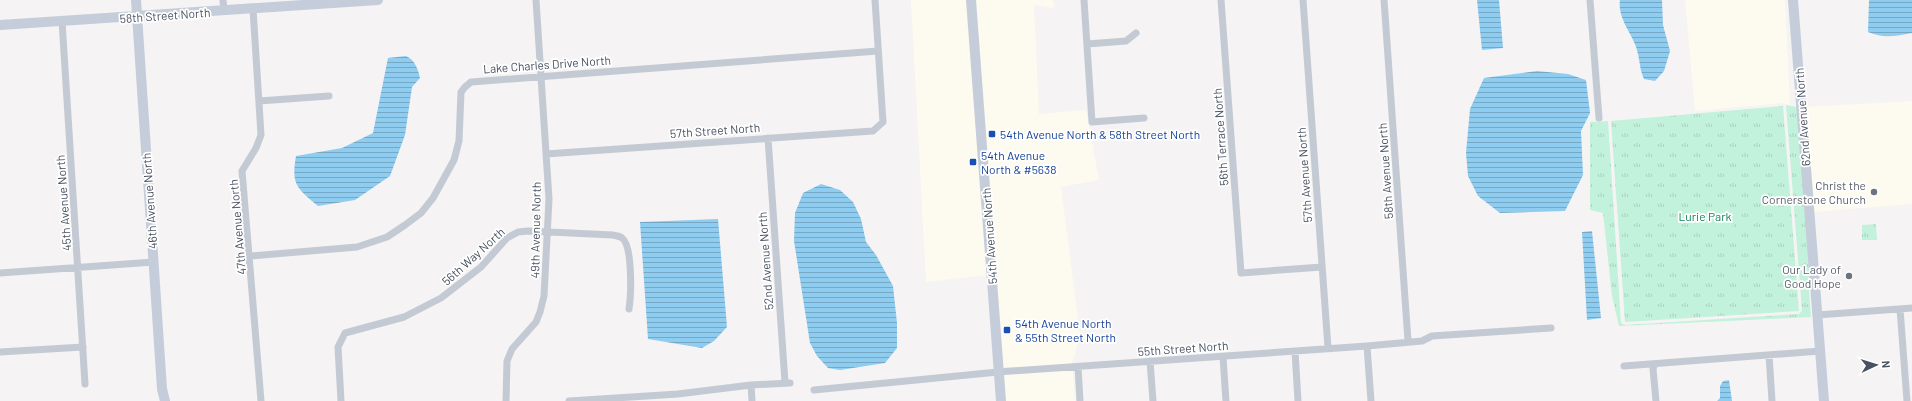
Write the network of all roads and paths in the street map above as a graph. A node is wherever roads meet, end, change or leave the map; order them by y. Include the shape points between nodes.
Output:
1 (136, 0) edge
2 (223, 0) edge
3 (378, 0) edge
4 (536, 0) edge
5 (874, 0) edge
6 (971, 0) edge
7 (1084, 0) edge
8 (1221, 0) edge
9 (1303, 0) edge
10 (1384, 0) edge
11 (1590, 0) edge
12 (1793, 0) edge
13 (253, 9) junction
14 (224, 10) junction
15 (137, 17) junction
16 (62, 21) junction
17 (0, 25) edge
18 (1136, 33) dead end
19 (1087, 44) junction
20 (878, 51) junction
21 (540, 76) junction
22 (329, 96) dead end
23 (259, 102) junction
24 (1144, 118) dead end
25 (1599, 118) dead end
26 (768, 138) junction
27 (546, 154) junction
28 (548, 231) junction
29 (250, 256) junction
30 (154, 262) junction
31 (1322, 267) junction
32 (79, 268) junction
33 (0, 273) edge
34 (1912, 308) edge
35 (628, 309) dead end
36 (1900, 309) junction
37 (1818, 315) junction
38 (1551, 328) dead end
39 (1408, 341) junction
40 (1367, 346) junction
41 (83, 347) junction
42 (1328, 348) junction
43 (1820, 351) junction
44 (0, 352) edge
45 (1295, 352) junction
46 (1769, 355) junction
47 (1223, 357) junction
48 (1150, 361) junction
49 (1655, 364) junction
50 (1624, 366) dead end
51 (1078, 367) junction
52 (998, 372) junction
53 (85, 384) dead end
54 (751, 385) junction
55 (814, 390) dead end
56 (165, 401) edge
57 (261, 401) edge
58 (341, 401) edge
59 (506, 401) edge
60 (569, 401) edge
61 (586, 401) edge
62 (752, 401) edge
63 (1001, 401) edge
64 (1080, 401) edge
65 (1153, 401) edge
66 (1226, 401) edge
67 (1298, 401) edge
68 (1371, 401) edge
69 (1656, 401) edge
70 (1772, 401) edge
71 (1824, 401) edge
72 (1907, 401) edge

1 - 15 street, 46th Avenue North
2 - 14 street
3 - 13 street, 58th Street North
4 - 21 street, 49th Avenue North
5 - 20 street
6 - 52 street, 54th Avenue North
7 - 19 street
8 - 31 street, 56th Terrace North via 1241,273
9 - 31 street, 57th Avenue North
10 - 39 street, 58th Avenue North
11 - 25 street
12 - 37 street, 62nd Avenue North
13 - 14 street, 58th Street North
13 - 23 street, 47th Avenue North
14 - 15 street, 58th Street North
15 - 16 street, 58th Street North
15 - 30 street, 46th Avenue North
16 - 17 street, 58th Street North
16 - 32 street, 45th Avenue North
18 - 19 street via 1126,41
19 - 24 street via 1092,122
20 - 21 street, Lake Charles Drive North
20 - 26 street, 57th Street North via 883,122 874,131
21 - 27 street, 49th Avenue North
21 - 29 street, Lake Charles Drive North via 478,80 465,86 461,92 459,141 445,179 421,212 387,237 357,248
22 - 23 street
23 - 29 street, 47th Avenue North via 261,135 242,171
26 - 27 street, 57th Street North
26 - 54 street, 52nd Avenue North via 787,383
27 - 28 street, 49th Avenue North
28 - 35 street, 56th Way North via 613,235 622,238 628,252
28 - 58 street, 56th Way North via 518,232 507,238 481,267 441,298 404,316 345,333 338,347
28 - 59 street, 49th Avenue North via 542,307 536,322 512,349 507,361
29 - 57 street, 47th Avenue North
30 - 32 street
30 - 56 street, 46th Avenue North via 162,389
31 - 42 street, 57th Avenue North
32 - 33 street
32 - 41 street, 45th Avenue North
34 - 36 street
36 - 37 street
36 - 72 street
37 - 43 street, 62nd Avenue North
38 - 39 street, 55th Street North via 1432,336
39 - 40 street, 55th Street North
40 - 42 street, 55th Street North
40 - 68 street
41 - 44 street
41 - 53 street, 45th Avenue North
42 - 45 street, 55th Street North
43 - 46 street
43 - 71 street, 62nd Avenue North
45 - 47 street, 55th Street North
45 - 67 street
46 - 49 street
46 - 70 street
47 - 48 street, 55th Street North
47 - 66 street
48 - 51 street, 55th Street North
48 - 65 street
49 - 50 street
49 - 69 street via 1653,369
51 - 52 street, 55th Street North
51 - 64 street
52 - 55 street, 55th Street North
52 - 63 street, 54th Avenue North
54 - 61 street
54 - 62 street
60 - 61 street

